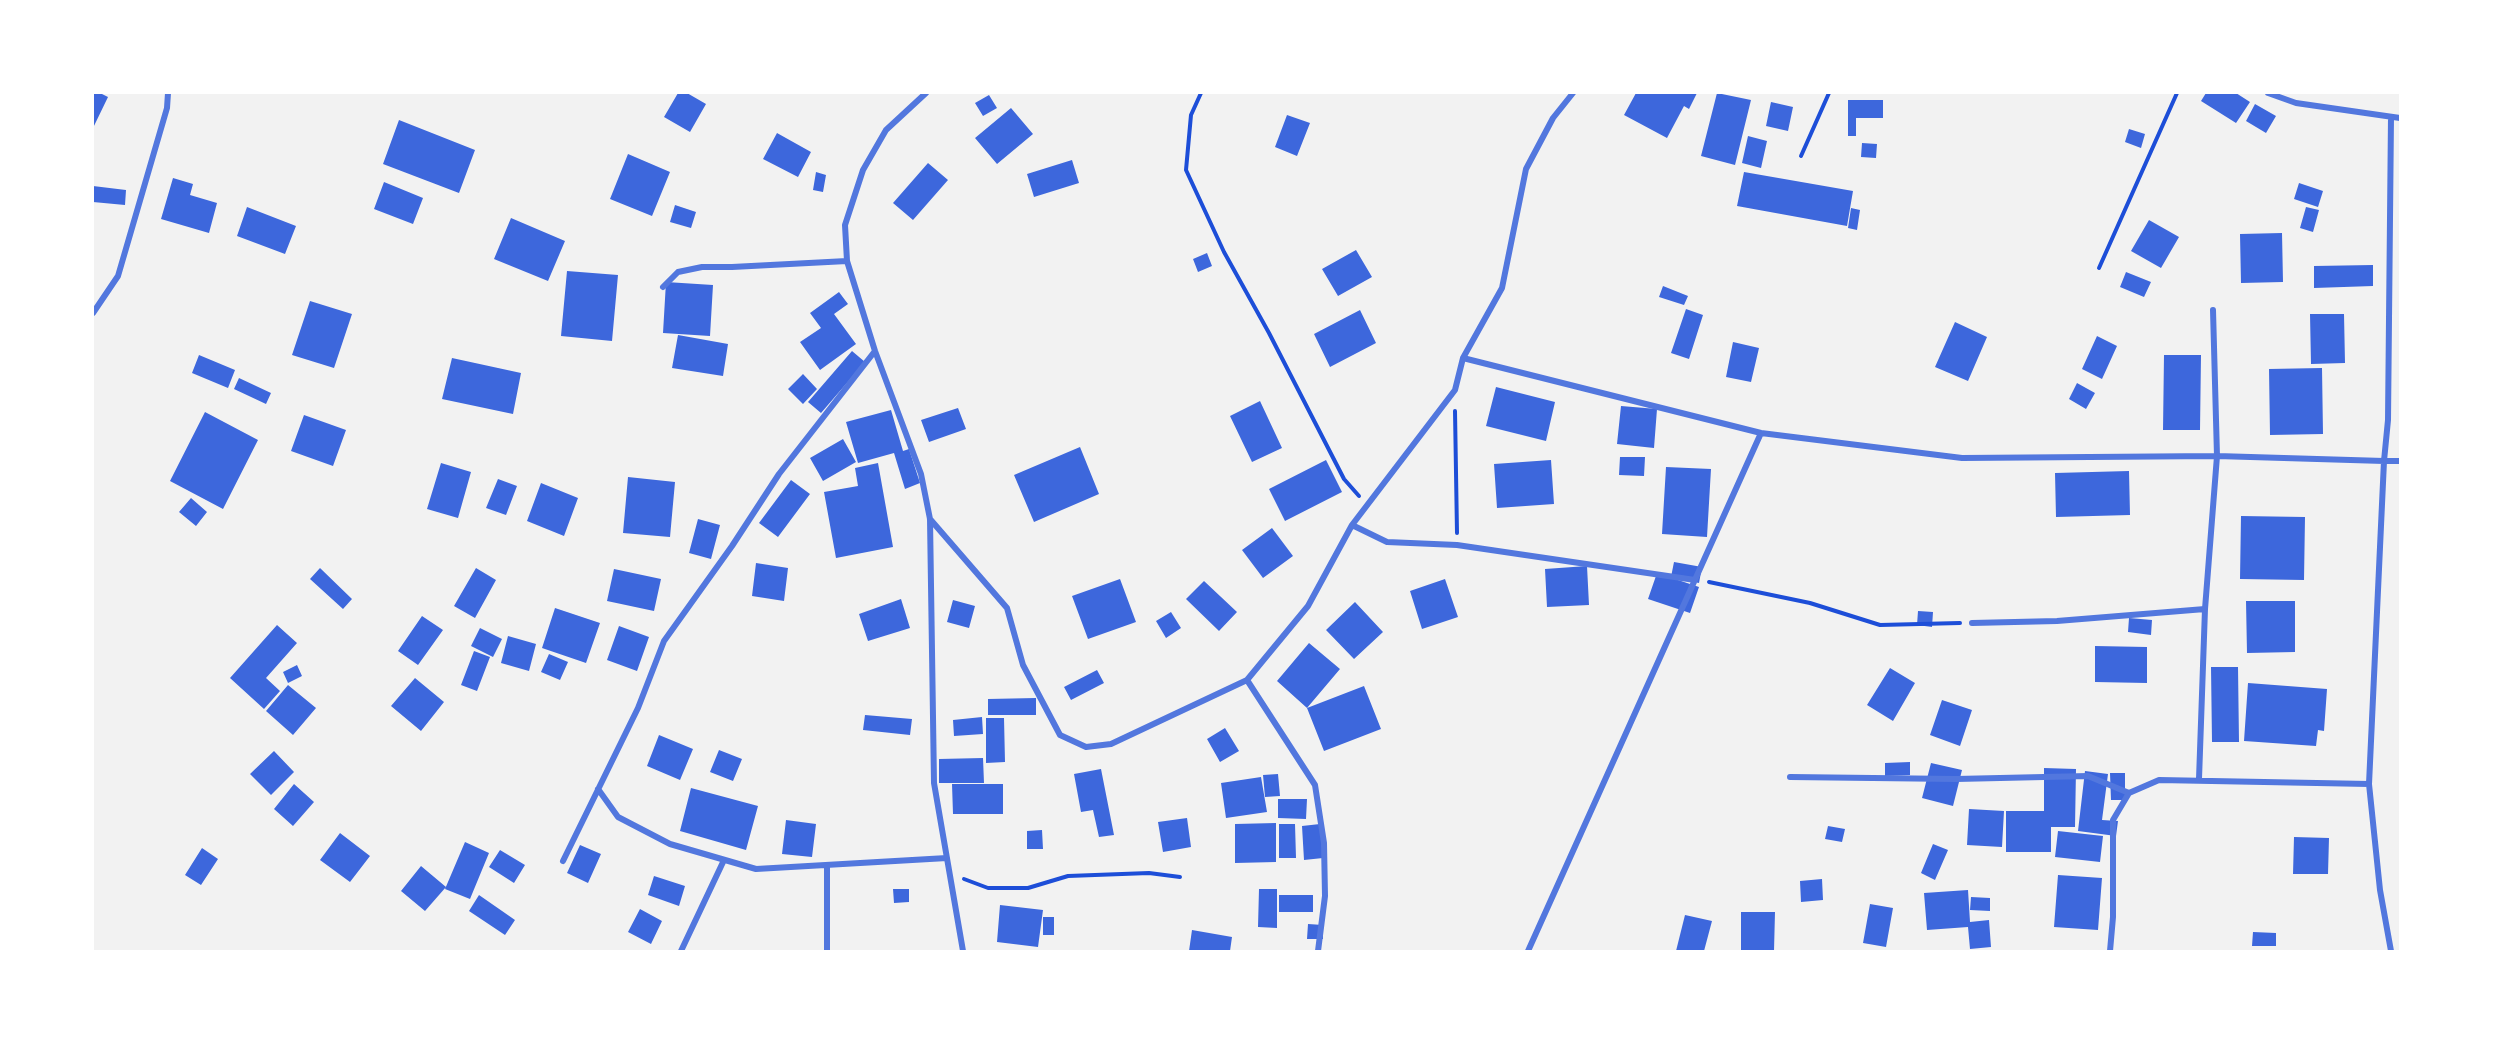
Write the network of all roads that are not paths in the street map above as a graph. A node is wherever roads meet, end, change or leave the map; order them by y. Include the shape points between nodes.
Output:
1 (168, 93) edge
2 (926, 93) edge
3 (1573, 93) edge
4 (2268, 93) edge
5 (2391, 117) junction
6 (2400, 118) edge
7 (846, 261) junction
8 (663, 286) dead end
9 (2213, 310) dead end
10 (93, 314) edge
11 (875, 351) junction
12 (1463, 358) junction
13 (1761, 433) junction
14 (2217, 456) junction
15 (2384, 461) junction
16 (2400, 461) edge
17 (930, 519) junction
18 (1352, 525) junction
19 (1695, 580) junction
20 (2205, 609) junction
21 (1972, 623) road end
22 (1247, 680) junction
23 (1790, 777) dead end
24 (2199, 779) junction
25 (2369, 784) junction
26 (598, 789) junction
27 (2129, 793) junction
28 (947, 858) junction
29 (724, 860) junction
30 (563, 861) dead end
31 (827, 866) junction
32 (681, 951) edge
33 (827, 951) edge
34 (963, 951) edge
35 (1318, 951) edge
36 (1528, 951) edge
37 (2110, 951) edge
38 (2391, 951) edge

1 - 10 street via 118,276
2 - 7 street via 886,130 863,170 845,225
3 - 12 street via 1553,118 1526,169 1502,288
4 - 5 street via 2296,103
5 - 6 street
5 - 15 street via 2388,420
7 - 8 street via 702,267 678,272
7 - 11 street
9 - 14 street
11 - 17 street via 921,474
11 - 26 street via 779,474 664,641 638,708
12 - 13 street
12 - 18 street via 1455,390
13 - 14 street via 1962,458
13 - 19 street
14 - 15 street
14 - 20 street
15 - 16 street
15 - 25 street
17 - 22 street via 1008,608 1023,665 1060,735 1086,747 1111,744
17 - 28 street via 934,783
18 - 19 street via 1387,542 1457,546
18 - 22 street via 1308,606
19 - 36 street
20 - 21 street via 2057,621
20 - 24 street
22 - 35 street via 1315,785 1324,843 1325,896
23 - 27 street via 2088,776
24 - 25 street
24 - 27 street via 2159,780
25 - 38 street
26 - 29 street via 618,817 670,844
26 - 30 street
27 - 37 street via 2113,820
28 - 31 street
28 - 34 street
29 - 31 street via 756,869
29 - 32 street
31 - 33 street

